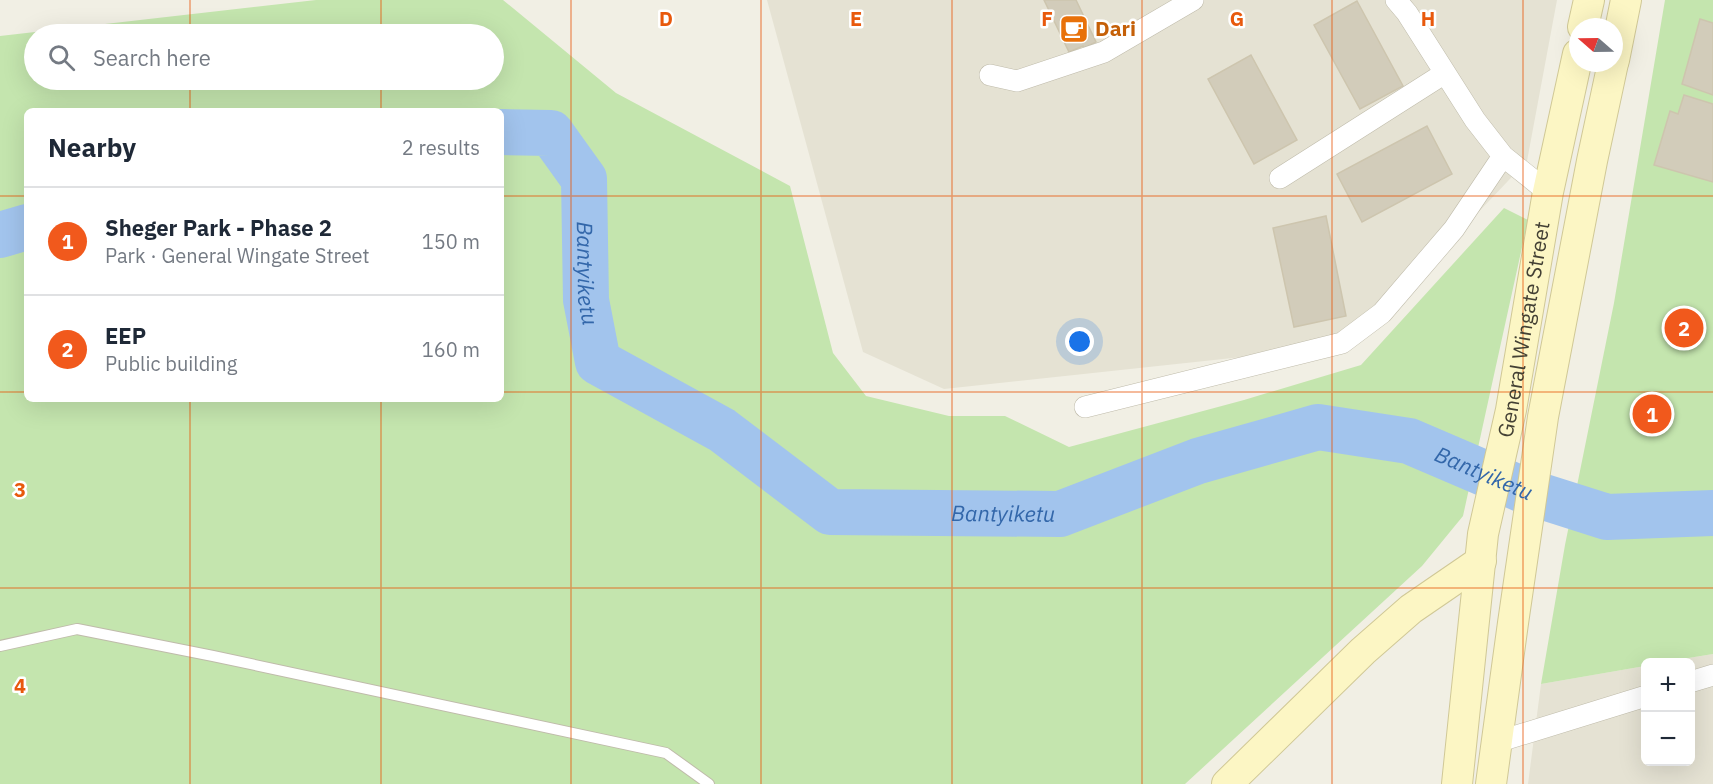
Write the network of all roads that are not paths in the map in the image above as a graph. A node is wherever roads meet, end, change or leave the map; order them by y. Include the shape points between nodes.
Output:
1 (1192, 0) edge
2 (1396, 0) edge
3 (1589, 0) edge
4 (1626, 0) edge
5 (1585, 18) edge
6 (1623, 18) edge
7 (1574, 72) edge
8 (1612, 72) edge
9 (1445, 73) junction
10 (990, 75) dead end
11 (1503, 156) junction
12 (1280, 178) dead end
13 (1548, 192) junction
14 (1085, 407) dead end
15 (1482, 548) junction
16 (0, 646) edge
17 (1713, 675) edge
18 (1695, 680) edge
19 (1641, 698) edge
20 (1497, 742) junction
21 (709, 784) edge
22 (1227, 784) edge
23 (1457, 784) edge
24 (1491, 784) edge

1 - 10 street via 1104,52 1017,81
2 - 9 street
3 - 5 main road
4 - 6 main road, General Wingate Street
7 - 13 main road, General Wingate Street
8 - 20 main road, General Wingate Street via 1543,417
9 - 11 street
9 - 12 street
11 - 13 street
11 - 14 street via 1454,229 1382,313 1342,344
13 - 15 main road, General Wingate Street via 1511,410
15 - 22 main road via 1363,651
15 - 23 main road, General Wingate Street
16 - 21 lane via 77,629 88,631 666,753
17 - 18 street
19 - 20 street
20 - 24 main road, General Wingate Street

